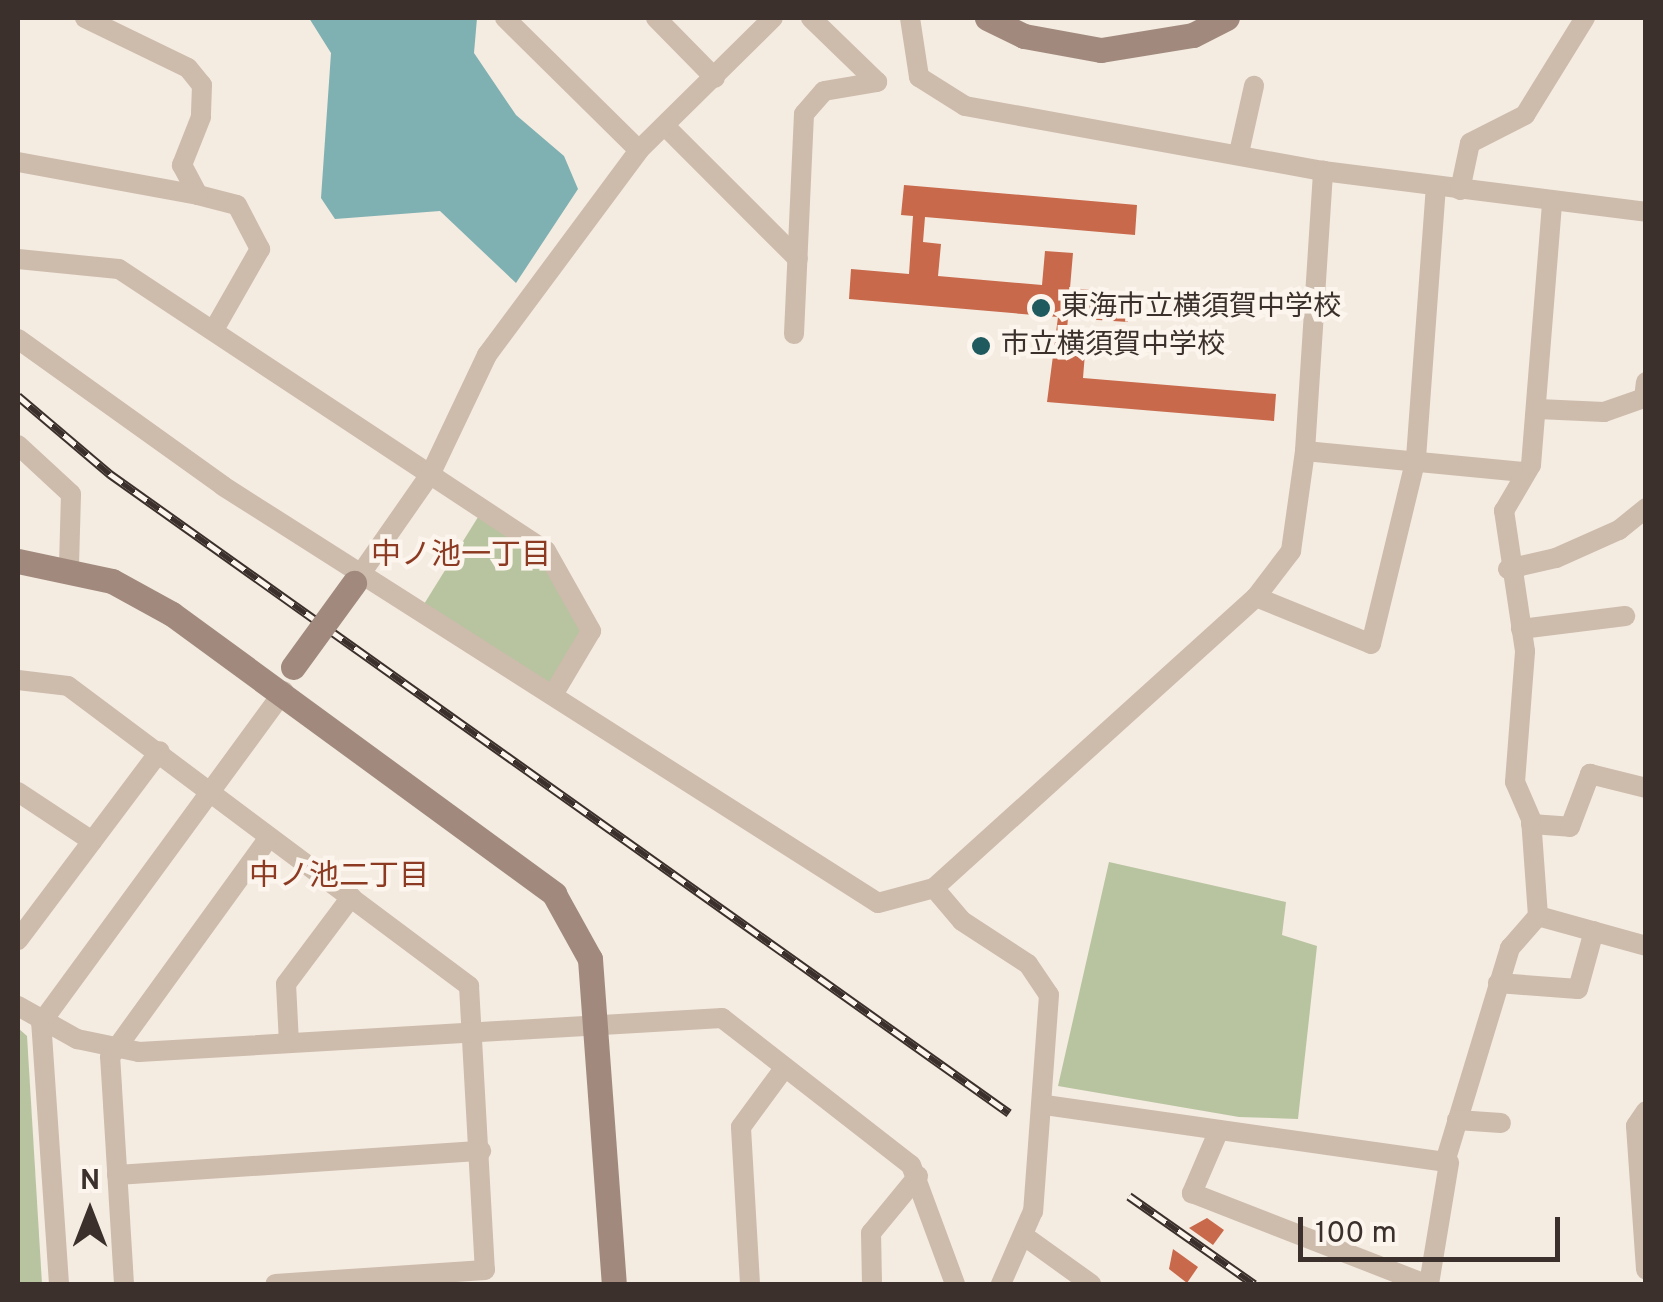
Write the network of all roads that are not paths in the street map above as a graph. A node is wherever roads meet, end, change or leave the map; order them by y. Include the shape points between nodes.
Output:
1 (86, 18) edge
2 (505, 18) edge
3 (656, 18) edge
4 (773, 18) edge
5 (811, 18) edge
6 (910, 18) edge
7 (987, 18) edge
8 (1227, 18) edge
9 (1585, 18) edge
10 (716, 78) junction
11 (1254, 86) dead end
12 (667, 128) junction
13 (639, 150) junction
14 (1239, 154) junction
15 (18, 162) edge
16 (1322, 171) junction
17 (1436, 187) junction
18 (1460, 190) junction
19 (198, 195) junction
20 (1552, 202) junction
21 (1646, 212) edge
22 (18, 259) edge
23 (798, 259) junction
24 (215, 328) junction
25 (794, 334) dead end
26 (18, 339) edge
27 (1646, 382) edge
28 (1538, 409) junction
29 (18, 444) edge
30 (1306, 451) junction
31 (1416, 458) junction
32 (1523, 472) junction
33 (430, 474) junction
34 (1646, 508) edge
35 (18, 561) edge
36 (69, 567) junction
37 (1508, 570) junction
38 (358, 577) junction
39 (1256, 596) junction
40 (1625, 616) dead end
41 (1520, 628) junction
42 (18, 680) edge
43 (285, 682) junction
44 (554, 692) junction
45 (160, 751) junction
46 (1646, 788) edge
47 (214, 791) junction
48 (18, 792) edge
49 (1531, 824) junction
50 (268, 838) junction
51 (92, 841) junction
52 (934, 888) junction
53 (351, 897) junction
54 (1538, 916) junction
55 (1594, 931) junction
56 (18, 940) edge
57 (1646, 946) edge
58 (1498, 983) junction
59 (18, 1006) edge
60 (596, 1022) junction
61 (41, 1023) junction
62 (472, 1031) junction
63 (289, 1044) junction
64 (114, 1047) junction
65 (786, 1067) junction
66 (1045, 1105) junction
67 (1646, 1112) edge
68 (1457, 1120) junction
69 (1501, 1123) dead end
70 (1219, 1130) junction
71 (481, 1152) junction
72 (1448, 1163) dead end
73 (117, 1175) junction
74 (918, 1176) junction
75 (1027, 1238) junction
76 (1646, 1270) edge
77 (59, 1284) edge
78 (124, 1284) edge
79 (280, 1284) edge
80 (614, 1284) edge
81 (750, 1284) edge
82 (872, 1284) edge
83 (955, 1284) edge
84 (1001, 1284) edge
85 (1091, 1284) edge
86 (1427, 1284) edge

1 - 19 street via 188,68 202,85 200,117 182,165
2 - 13 street
3 - 10 street
4 - 10 street
5 - 23 street via 877,82 824,90 807,105
6 - 14 street via 919,78 949,101
7 - 8 street via 1024,36 1102,50 1193,35
9 - 18 street via 1525,115 1470,143
10 - 12 street
11 - 14 street
12 - 13 street
12 - 23 street
13 - 33 street via 487,355
14 - 16 street
15 - 19 street
16 - 17 street
16 - 30 street
17 - 18 street
17 - 31 street
18 - 20 street
19 - 24 street via 238,206 260,250
20 - 21 street
20 - 28 street
22 - 24 street via 119,270
23 - 25 street
24 - 33 street
26 - 38 street
27 - 28 street via 1644,398 1604,412
28 - 32 street via 1531,465
29 - 36 street via 72,494
30 - 31 street
30 - 39 street via 1291,551
31 - 32 street
31 - 39 street via 1371,644
32 - 37 street via 1504,511
33 - 38 street
33 - 44 street via 546,551 591,630
34 - 37 street via 1620,530
35 - 36 street
36 - 43 street via 172,614
37 - 41 street
38 - 43 street, bridge
38 - 44 street
39 - 52 street
40 - 41 street
41 - 49 street via 1527,688 1515,782
42 - 45 street via 68,686
43 - 47 street
43 - 60 street via 554,894 584,937
44 - 52 street via 878,902
45 - 47 street
45 - 51 street
46 - 49 street via 1590,774 1570,827
47 - 50 street
47 - 61 street
48 - 51 street
49 - 54 street
50 - 53 street
50 - 64 street
51 - 56 street
52 - 66 street via 962,921 1028,964 1050,995
53 - 62 street via 470,986
53 - 63 street via 286,984
54 - 55 street
54 - 58 street via 1510,948
55 - 57 street
55 - 58 street via 1578,989
58 - 68 street
59 - 61 street
60 - 62 street
60 - 65 street via 722,1018
60 - 80 street
61 - 64 street
61 - 77 street
62 - 63 street
62 - 71 street
63 - 64 street
64 - 73 street
65 - 74 street
65 - 81 street via 741,1127
66 - 70 street
66 - 75 street
67 - 76 street via 1636,1126
68 - 69 street
68 - 70 street via 1446,1162
70 - 86 street via 1192,1193
71 - 73 street
71 - 79 street via 485,1270
72 - 86 street
73 - 78 street
74 - 82 street via 871,1234
74 - 83 street
75 - 84 street
75 - 85 street

